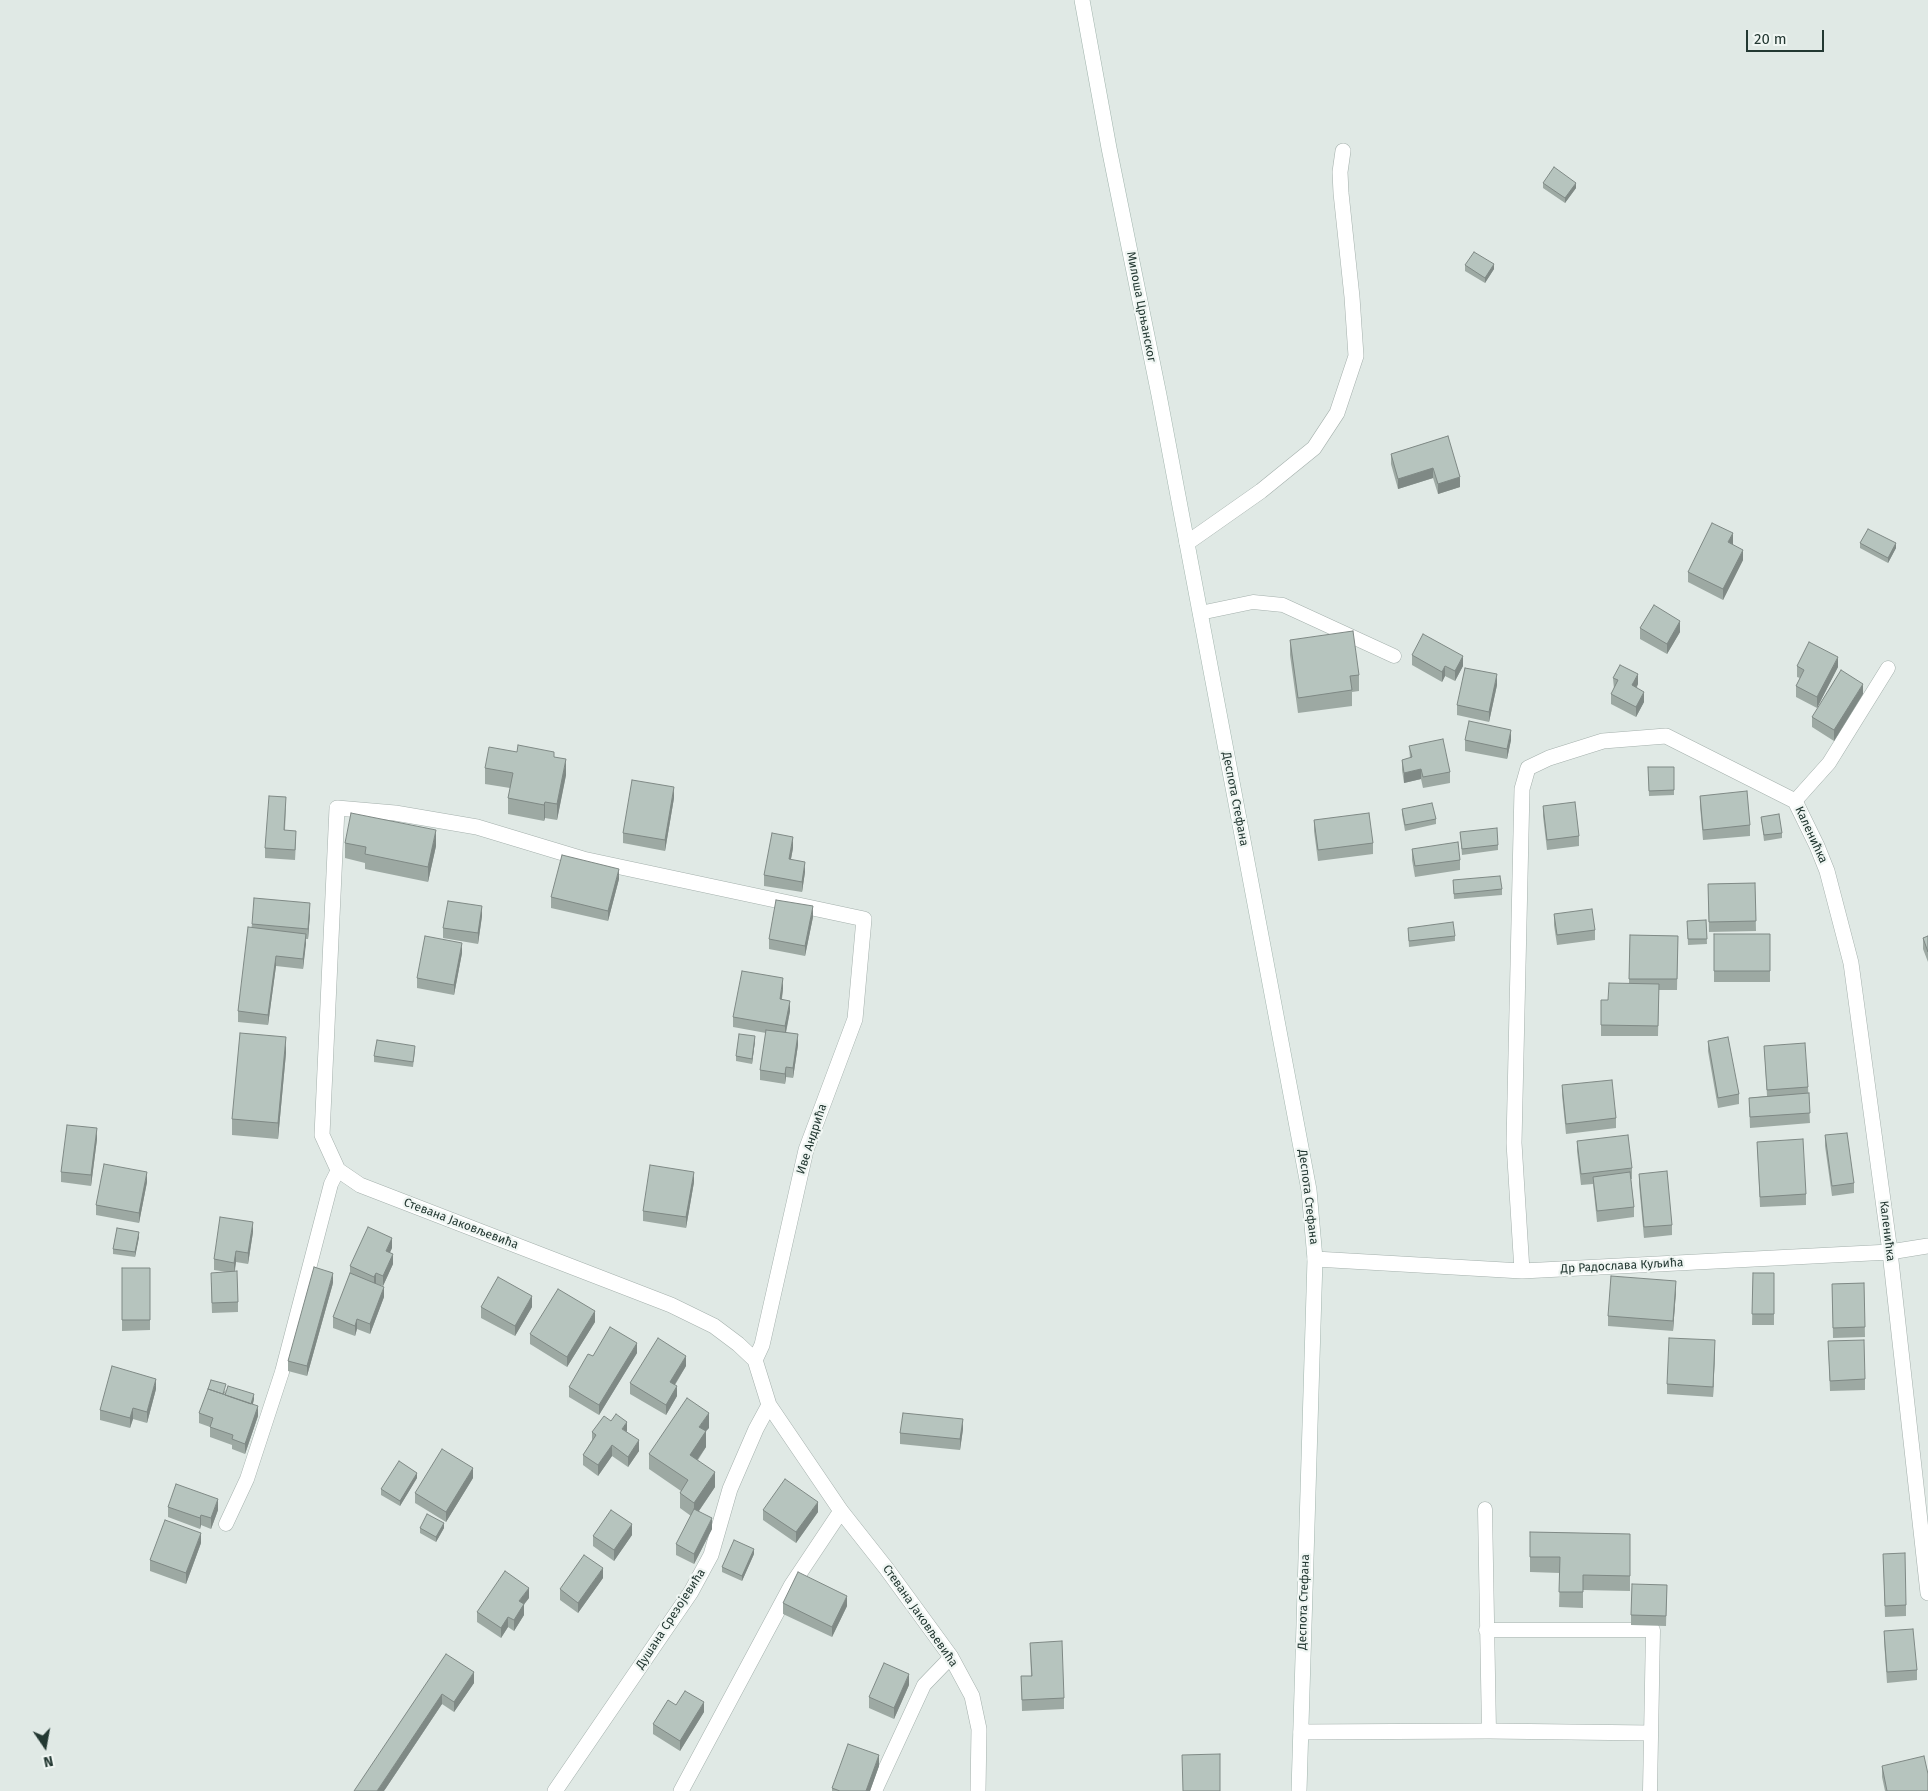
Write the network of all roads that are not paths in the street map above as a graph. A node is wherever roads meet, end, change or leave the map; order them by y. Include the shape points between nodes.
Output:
1 (1082, 0) edge
2 (1343, 151) dead end
3 (1187, 543) junction
4 (1200, 613) junction
5 (1394, 656) dead end
6 (1888, 668) dead end
7 (1795, 802) junction
8 (338, 1170) junction
9 (1928, 1246) edge
10 (1890, 1252) junction
11 (1315, 1259) junction
12 (1522, 1271) junction
13 (755, 1360) junction
14 (769, 1405) junction
15 (1485, 1509) dead end
16 (841, 1511) junction
17 (226, 1524) dead end
18 (1928, 1593) edge
19 (1486, 1630) junction
20 (951, 1656) junction
21 (1488, 1731) junction
22 (1301, 1732) junction
23 (1650, 1733) junction
24 (555, 1791) edge
25 (681, 1791) edge
26 (875, 1791) edge
27 (978, 1791) edge
28 (1299, 1791) edge
29 (1650, 1791) edge

1 - 3 street, Милоша Црњанског
2 - 3 street via 1341,193 1356,356 1337,413 1314,448
3 - 4 street, Милоша Црњанског
4 - 5 lane via 1253,602 1283,605
4 - 11 street, Деспота Стефана via 1310,1190
6 - 7 lane via 1828,763
7 - 10 street, Каленићка via 1827,871 1851,964
7 - 12 street, Каленићка via 1666,736 1603,741 1528,768 1522,789 1514,1143
8 - 13 street, Стевана Јаковљевића via 360,1185 671,1305 714,1326
8 - 13 street, Иве Андрића via 322,1135 337,808 396,813 477,828 583,859 864,919 855,1019 806,1150 762,1345
8 - 17 lane via 331,1184 282,1372 247,1479
9 - 10 street, Др Радослава Куљића
10 - 12 street, Др Радослава Куљића
10 - 18 street, Каленићка
11 - 12 street, Др Радослава Куљића
11 - 22 street, Деспота Стефана
13 - 14 street, Стевана Јаковљевића
14 - 16 street, Стевана Јаковљевића
14 - 24 street, Душана Срезојевића via 730,1489 711,1555 692,1592
15 - 19 lane
16 - 20 street, Стевана Јаковљевића
16 - 25 street via 791,1586
19 - 21 lane
19 - 23 lane via 1653,1630
20 - 26 lane via 924,1685
20 - 27 street, Стевана Јаковљевића via 972,1696 979,1729
21 - 22 street
21 - 23 street
22 - 28 street, Деспота Стефана
23 - 29 lane

